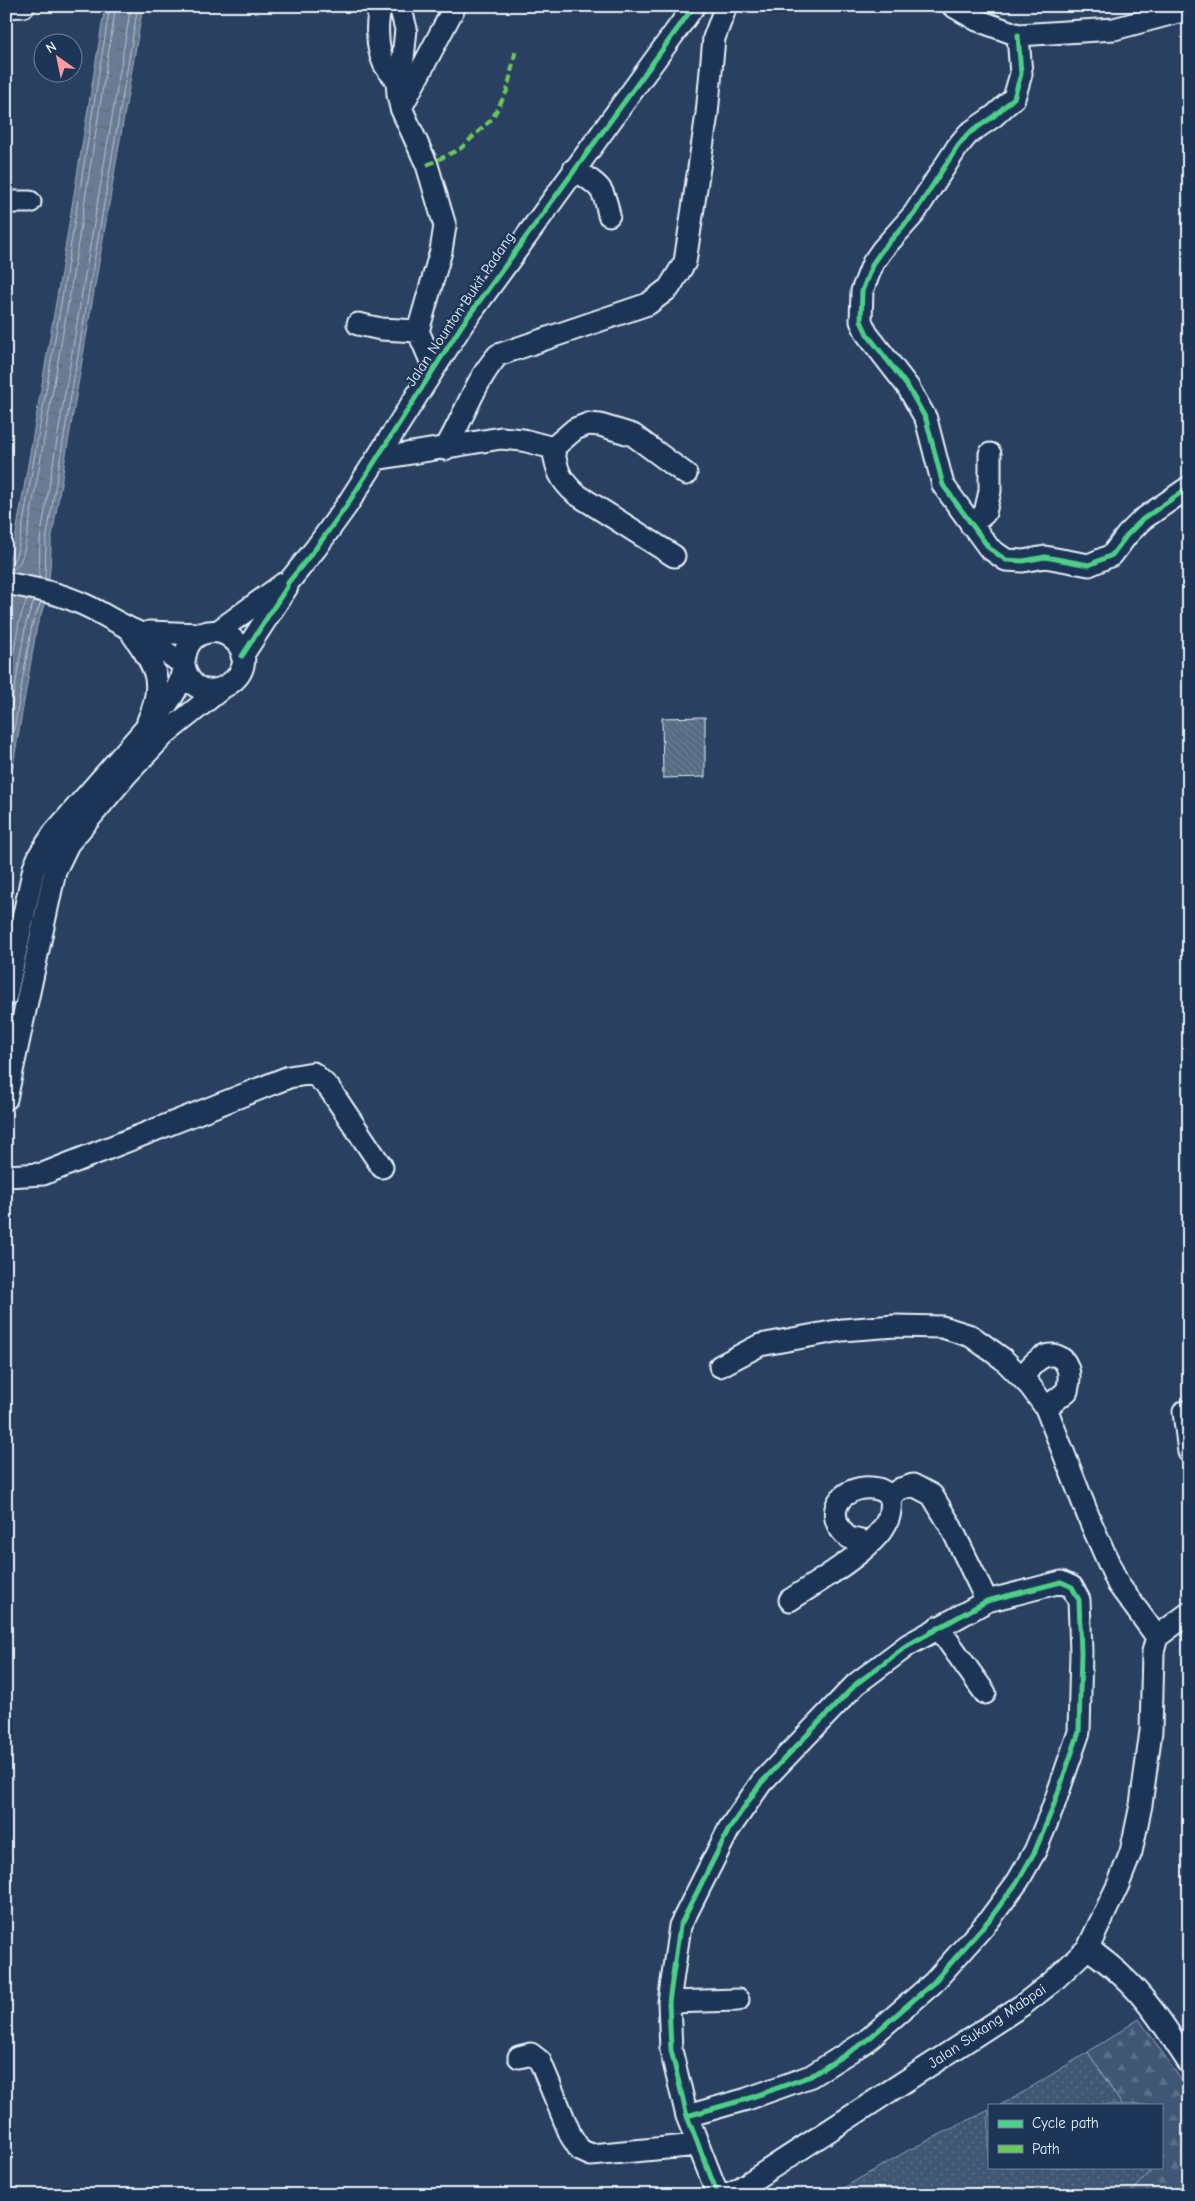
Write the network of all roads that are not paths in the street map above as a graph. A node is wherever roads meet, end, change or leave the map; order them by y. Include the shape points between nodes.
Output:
1 (24, 6) edge
2 (382, 6) edge
3 (400, 6) edge
4 (455, 6) edge
5 (694, 6) edge
6 (726, 6) edge
7 (952, 6) edge
8 (6, 7) edge
9 (1189, 9) edge
10 (1018, 34) junction
11 (397, 80) junction
12 (401, 108) junction
13 (574, 168) junction
14 (6, 202) edge
15 (30, 202) dead end
16 (609, 215) dead end
17 (358, 324) dead end
18 (418, 331) junction
19 (434, 368) junction
20 (552, 448) junction
21 (445, 449) junction
22 (990, 454) dead end
23 (376, 459) junction
24 (686, 474) dead end
25 (1189, 487) edge
26 (971, 525) junction
27 (674, 556) dead end
28 (6, 583) edge
29 (287, 584) junction
30 (136, 632) junction
31 (209, 633) junction
32 (242, 656) junction
33 (184, 665) junction
34 (221, 689) junction
35 (141, 734) junction
36 (6, 996) edge
37 (6, 1099) edge
38 (382, 1167) dead end
39 (6, 1176) edge
40 (720, 1366) dead end
41 (1023, 1379) junction
42 (1046, 1408) junction
43 (1184, 1412) dead end
44 (1189, 1452) edge
45 (891, 1496) junction
46 (869, 1542) junction
47 (790, 1600) dead end
48 (987, 1601) junction
49 (1189, 1613) edge
50 (938, 1627) junction
51 (1158, 1637) junction
52 (985, 1693) dead end
53 (1088, 1948) junction
54 (738, 2000) dead end
55 (669, 2002) junction
56 (519, 2057) dead end
57 (1189, 2064) edge
58 (687, 2116) junction
59 (698, 2145) junction
60 (718, 2195) edge
61 (726, 2195) edge

1 - 8 street
2 - 11 street via 379,38 383,62
3 - 11 street via 406,29
4 - 12 street
5 - 13 street, Jalan Nounton Bukit Padang
6 - 21 street via 714,38 707,114 684,262 668,288 648,304 498,354 486,368
7 - 10 street via 977,20
9 - 10 street via 1114,29
10 - 26 street via 1021,74 1014,98 968,134 958,146 914,214 873,263 862,291 861,321 867,334 908,387 926,419 943,485
11 - 12 street
12 - 18 street via 427,165 444,226 441,251
13 - 16 street via 604,194
13 - 19 street, Jalan Nounton Bukit Padang
14 - 15 street
17 - 18 street
18 - 19 street
19 - 23 street, Jalan Nounton Bukit Padang
20 - 21 street via 501,438
20 - 24 street via 575,429 588,424 600,425 633,435
20 - 27 street via 558,473 576,494
21 - 23 street
22 - 26 street via 990,491 985,513
23 - 29 street, Jalan Nounton Bukit Padang via 316,548
25 - 26 street via 1143,519 1112,555 1089,565 1044,557 1006,560 989,548
28 - 30 street via 50,592 85,605
29 - 31 street, Jalan Nounton Bukit Padang
29 - 32 street, Jalan Nounton Bukit Padang
30 - 31 street
30 - 33 street
30 - 35 street via 156,670 158,683 152,711
31 - 32 street via 234,640
31 - 33 street via 192,640 186,649
32 - 34 street via 239,675
33 - 34 street via 196,686 206,690
33 - 35 street via 180,682 167,704
34 - 37 street via 165,734 126,774 63,852 55,871
35 - 36 street via 54,833 40,854 34,868
38 - 39 street via 329,1088 313,1073 289,1077 43,1174
40 - 41 street via 760,1345 842,1330 942,1327 972,1336
41 - 42 street
41 - 42 street via 1040,1357 1051,1354 1067,1366 1070,1375 1067,1392
42 - 51 street via 1118,1584
43 - 44 street
45 - 46 street via 889,1518 882,1531
45 - 46 street via 880,1489 867,1487 840,1497 835,1510 842,1532 849,1538
45 - 48 street via 900,1488 913,1485 932,1495
46 - 47 street via 841,1566
48 - 50 street
48 - 58 street via 1061,1582 1072,1587 1079,1600 1079,1732 1052,1810 1018,1881 989,1920 933,1983 865,2042 811,2076
49 - 51 street
50 - 52 street
50 - 55 street via 856,1684 761,1783 729,1829 680,1926
51 - 53 street, Jalan Sukang Mabpai via 1153,1652 1151,1731 1131,1852
53 - 57 street via 1122,1975 1140,1995
53 - 61 street, Jalan Sukang Mabpai via 1024,2004
54 - 55 street
55 - 58 street via 671,2050
56 - 59 street via 530,2054 540,2061 580,2150 592,2155
58 - 59 street
59 - 60 street

